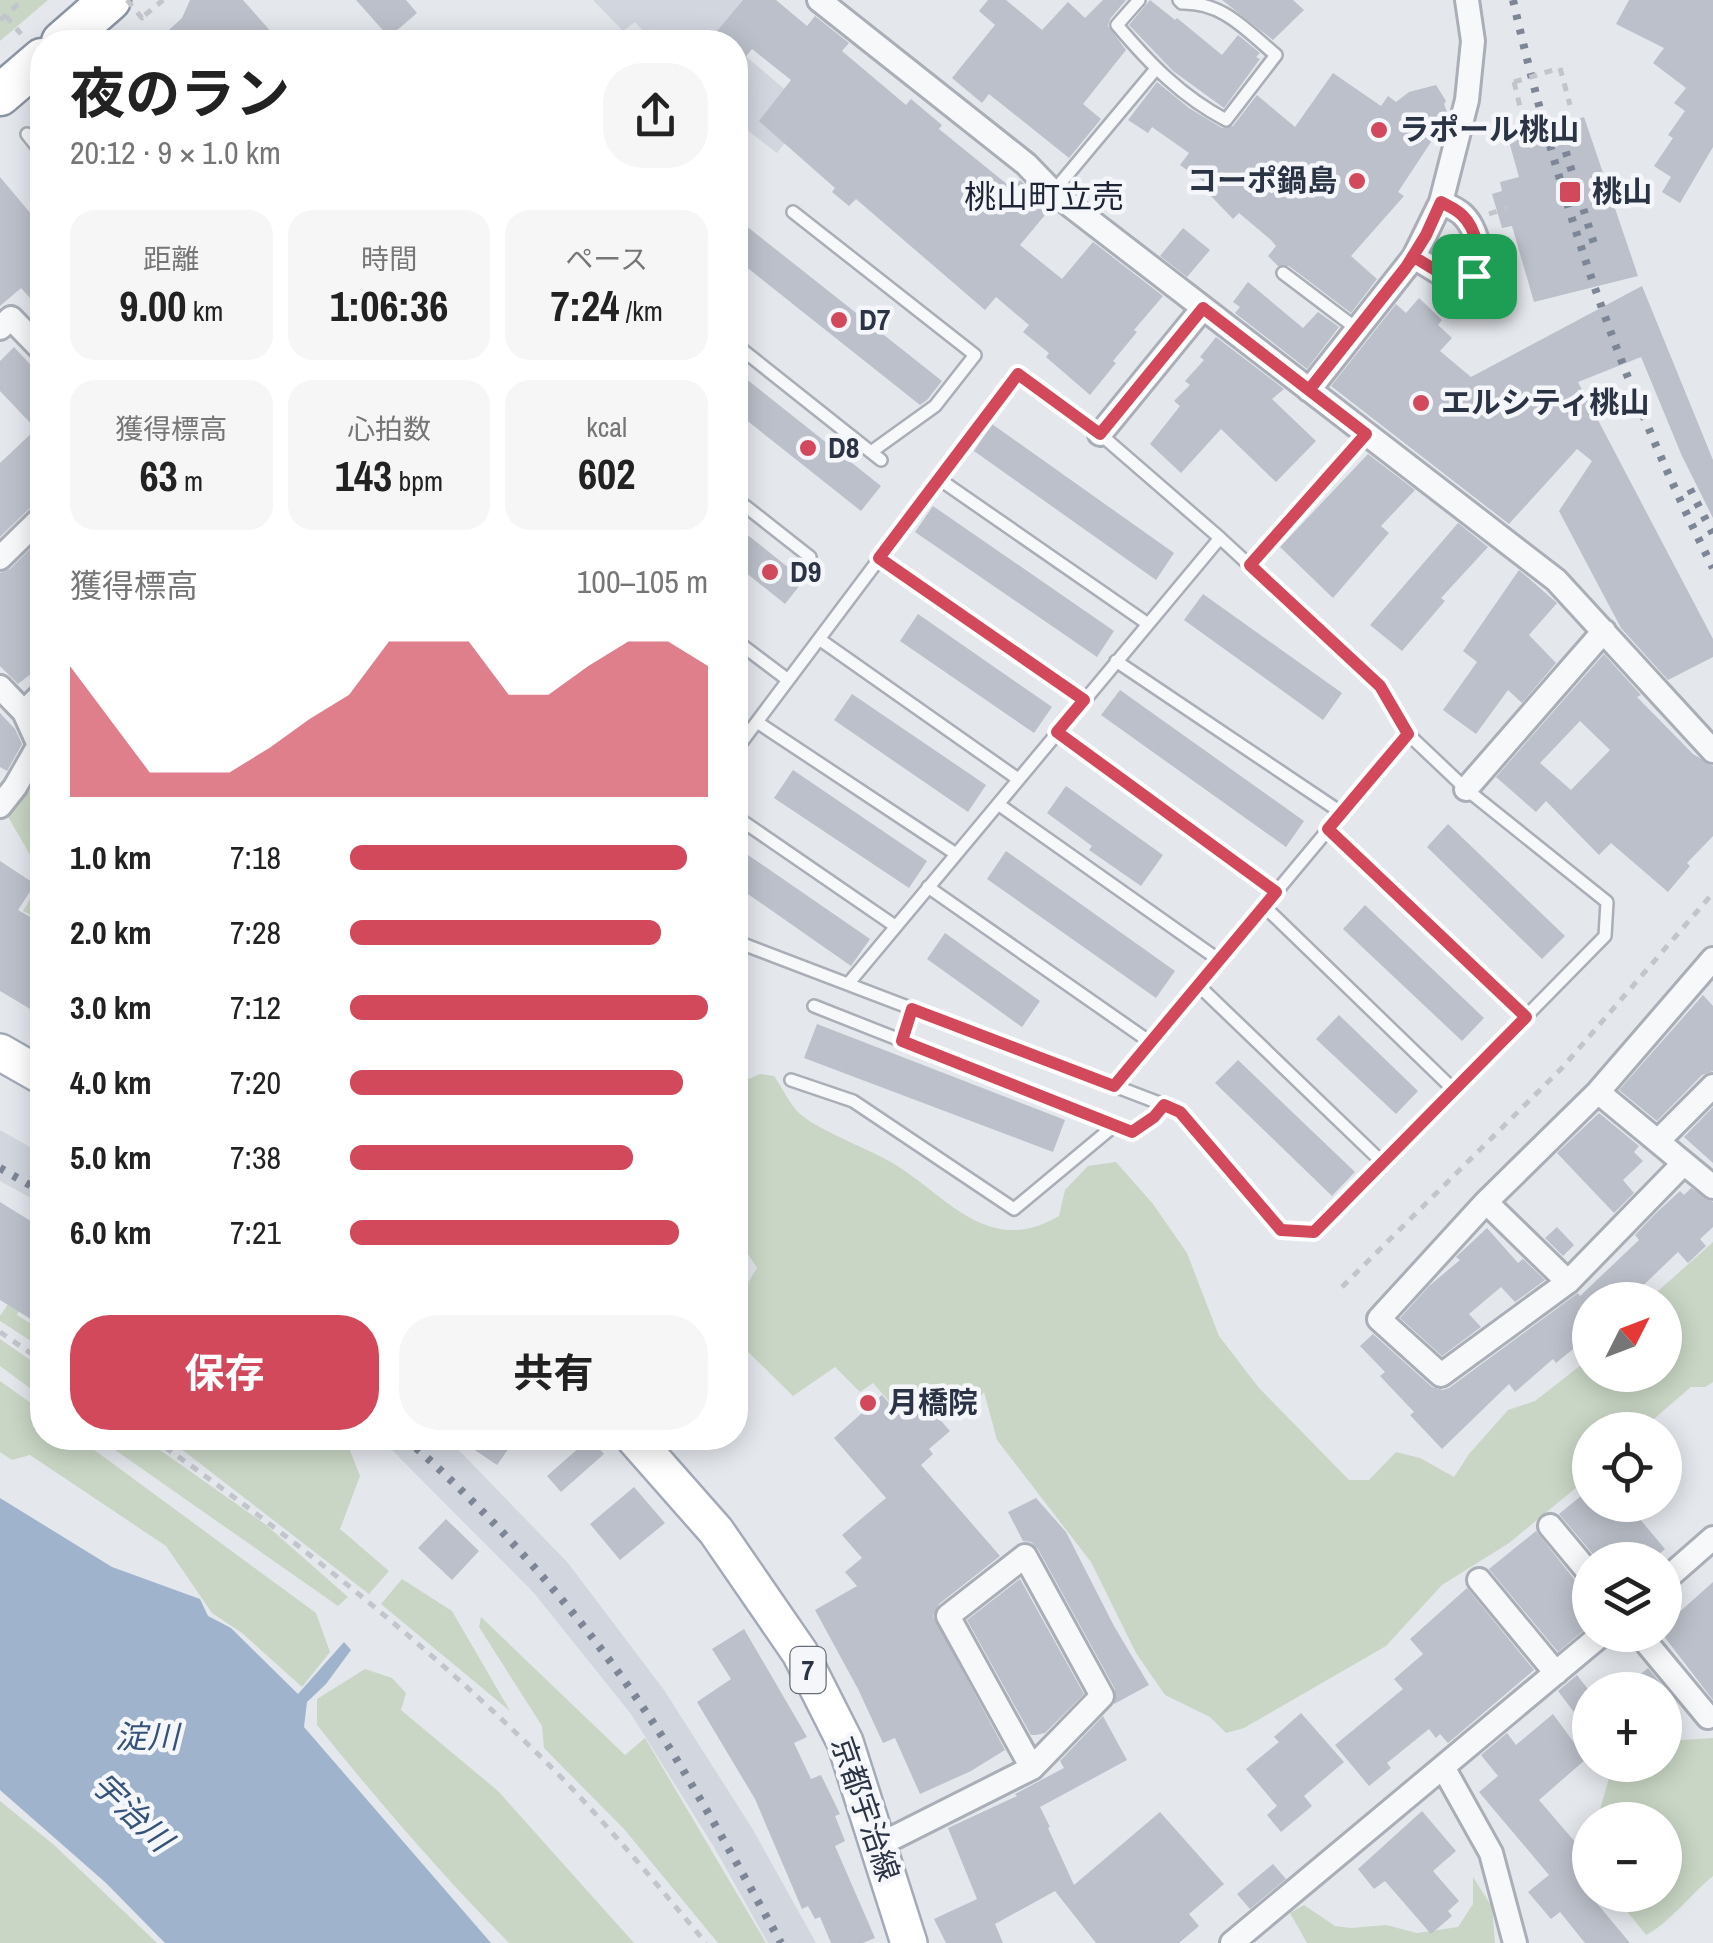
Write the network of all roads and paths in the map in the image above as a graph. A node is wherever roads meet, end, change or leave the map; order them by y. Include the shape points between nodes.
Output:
1 (23, 0) edge
2 (127, 0) edge
3 (151, 0) edge
4 (163, 0) edge
5 (820, 0) edge
6 (1139, 0) edge
7 (1179, 0) edge
8 (1467, 0) edge
9 (3, 18) edge
10 (79, 29) edge
11 (30, 70) edge
12 (1155, 70) junction
13 (0, 95) edge
14 (1570, 105) dead end
15 (1523, 119) dead end
16 (27, 134) dead end
17 (30, 138) edge
18 (1053, 192) junction
19 (1441, 202) junction
20 (1507, 208) dead end
21 (793, 212) dead end
22 (1489, 214) dead end
23 (1414, 257) junction
24 (1283, 273) dead end
25 (1203, 308) junction
26 (0, 328) edge
27 (1357, 329) junction
28 (30, 338) edge
29 (748, 354) edge
30 (1309, 390) junction
31 (1100, 434) junction
32 (1366, 434) junction
33 (939, 479) junction
34 (748, 508) edge
35 (30, 529) edge
36 (1220, 538) junction
37 (810, 557) dead end
38 (0, 558) edge
39 (879, 558) junction
40 (1250, 565) junction
41 (1148, 624) junction
42 (1604, 631) junction
43 (819, 639) junction
44 (748, 650) edge
45 (1116, 662) junction
46 (788, 680) junction
47 (0, 686) edge
48 (1084, 700) junction
49 (30, 706) edge
50 (24, 712) junction
51 (757, 722) junction
52 (30, 724) edge
53 (1057, 732) junction
54 (748, 734) edge
55 (1408, 734) junction
56 (1713, 751) edge
57 (30, 762) edge
58 (1018, 780) junction
59 (1466, 789) junction
60 (998, 804) junction
61 (0, 806) edge
62 (1342, 813) junction
63 (748, 825) edge
64 (1328, 829) junction
65 (956, 854) junction
66 (928, 887) junction
67 (1276, 892) junction
68 (1713, 893) edge
69 (1264, 906) junction
70 (895, 926) junction
71 (748, 946) edge
72 (1713, 959) edge
73 (1219, 960) junction
74 (848, 984) junction
75 (1198, 984) junction
76 (814, 1006) dead end
77 (912, 1009) junction
78 (1526, 1017) junction
79 (902, 1041) junction
80 (1150, 1042) junction
81 (0, 1052) edge
82 (30, 1069) edge
83 (791, 1080) dead end
84 (1114, 1086) junction
85 (1713, 1086) edge
86 (1454, 1090) junction
87 (1598, 1092) junction
88 (1164, 1105) junction
89 (1116, 1125) junction
90 (1658, 1142) junction
91 (1382, 1163) junction
92 (1684, 1163) junction
93 (1713, 1187) edge
94 (1486, 1202) junction
95 (1568, 1282) junction
96 (1342, 1288) dead end
97 (0, 1332) edge
98 (30, 1353) edge
99 (169, 1450) edge
100 (645, 1450) edge
101 (1550, 1526) dead end
102 (1713, 1538) edge
103 (1572, 1552) edge
104 (1682, 1565) edge
105 (1479, 1580) dead end
106 (1581, 1652) edge
107 (1654, 1652) edge
108 (1556, 1673) junction
109 (1708, 1717) dead end
110 (1443, 1767) junction
111 (1032, 1768) junction
112 (879, 1845) junction
113 (706, 1943) edge
114 (909, 1943) edge
115 (1232, 1943) edge
116 (1515, 1943) edge

1 - 9 path
2 - 4 path, bridge via 142,18
3 - 10 path
5 - 18 street
6 - 12 lane via 1117,26
7 - 12 lane via 1205,2 1276,55 1226,120
8 - 19 street via 1473,41 1467,100
9 - 10 path
11 - 13 highway
12 - 18 lane
14 - 15 path, bridge via 1560,68 1514,82
16 - 17 lane
18 - 25 street
19 - 23 street
19 - 23 street via 1472,228 1479,268 1458,284
20 - 22 path
21 - 29 lane via 976,355 935,406 876,456
23 - 27 street
24 - 27 lane
25 - 30 street
25 - 31 street
26 - 28 street via 11,318
27 - 30 street
30 - 32 street
31 - 33 lane via 1018,374
31 - 36 lane
32 - 40 lane
32 - 42 street via 1556,580
33 - 39 lane
33 - 41 lane
34 - 37 lane
35 - 38 street
36 - 40 lane
36 - 41 lane
39 - 43 lane
39 - 48 lane
40 - 55 lane via 1380,686
41 - 45 lane
42 - 56 street
42 - 59 street
43 - 46 lane
43 - 58 lane
44 - 46 lane
45 - 48 lane
45 - 62 lane
46 - 51 lane
47 - 50 street
48 - 53 lane
49 - 50 street
50 - 52 street
51 - 54 lane
51 - 65 lane
53 - 58 lane
53 - 67 lane
55 - 59 lane
55 - 62 lane
57 - 61 street
58 - 60 lane
59 - 78 lane via 1607,902 1605,936
60 - 65 lane
60 - 73 lane
62 - 64 lane
63 - 70 lane
64 - 67 lane
64 - 78 lane
65 - 66 lane
66 - 70 lane
66 - 80 lane
67 - 69 lane
68 - 96 path via 1562,1068
69 - 73 lane
69 - 86 lane
70 - 74 lane
71 - 74 lane
72 - 87 street
73 - 75 lane
74 - 77 lane
75 - 80 lane
75 - 91 lane
76 - 79 lane
77 - 79 lane
77 - 84 lane
78 - 86 lane
79 - 89 lane
80 - 84 lane
81 - 82 main road
83 - 89 lane via 854,1101 1014,1209
84 - 88 lane
85 - 90 street
86 - 91 lane
87 - 90 street
87 - 94 street
88 - 89 lane via 1132,1132
88 - 91 lane via 1180,1112 1281,1230 1314,1232
90 - 92 street
92 - 93 street
92 - 95 street
94 - 95 street
94 - 95 street via 1379,1319 1442,1376
97 - 98 path
99 - 113 path via 271,1522 436,1660 560,1777
100 - 112 main road, 京都宇治線 / 7 via 716,1531 800,1653 845,1742
101 - 103 street
102 - 104 street
105 - 108 street
106 - 108 street
107 - 109 street
108 - 110 street
110 - 115 street
110 - 116 street via 1491,1853
111 - 111 street via 1102,1696 1025,1556 948,1616
111 - 112 street
112 - 114 main road, 京都宇治線 / 7

